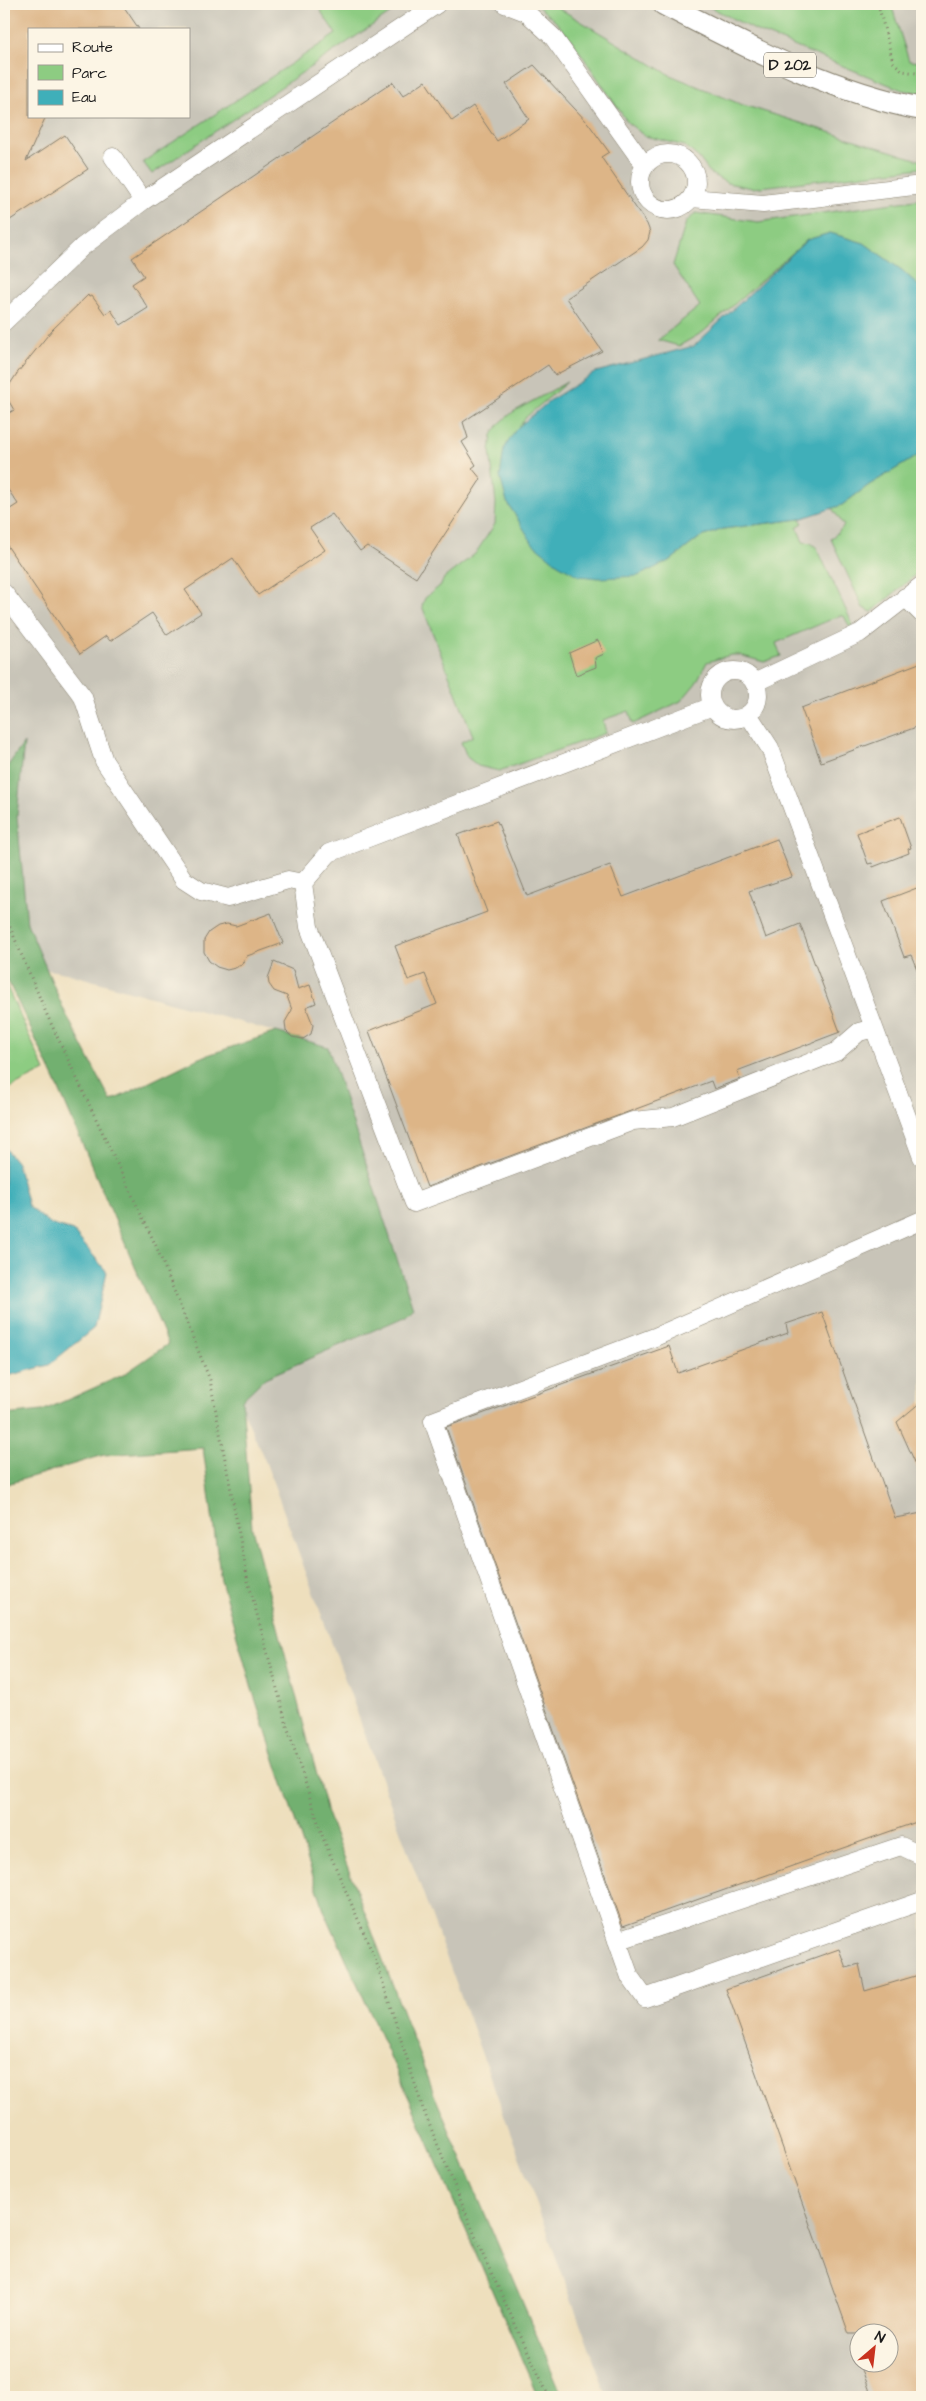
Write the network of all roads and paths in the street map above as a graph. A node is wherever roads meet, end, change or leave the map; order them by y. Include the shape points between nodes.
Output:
1 (437, 4) edge
2 (505, 4) edge
3 (664, 4) edge
4 (878, 4) edge
5 (922, 74) edge
6 (922, 109) edge
7 (113, 157) dead end
8 (645, 166) junction
9 (922, 185) edge
10 (691, 198) junction
11 (142, 201) junction
12 (7, 313) edge
13 (922, 585) edge
14 (4, 593) edge
15 (905, 597) junction
16 (922, 614) edge
17 (754, 683) junction
18 (713, 706) junction
19 (748, 714) junction
20 (303, 883) junction
21 (4, 913) edge
22 (874, 1028) junction
23 (922, 1156) edge
24 (922, 1220) edge
25 (922, 1856) edge
26 (922, 1901) edge
27 (617, 1941) junction
28 (549, 2397) edge

1 - 11 street
2 - 8 street via 526,12 553,37
3 - 6 main road, D 202 via 798,69 846,88
4 - 5 path via 893,62 903,71
7 - 11 street
8 - 10 street via 640,184 648,202 665,210 675,209
8 - 10 street via 659,155 676,155 684,159 691,165 696,182
9 - 10 street via 763,204
11 - 12 street via 82,247
13 - 15 street
14 - 20 street via 83,697 104,761 184,880 201,891 228,898 288,880
15 - 16 street
15 - 17 street via 860,633
17 - 18 street via 743,673 732,671 722,674 710,692
17 - 19 street via 758,699
18 - 19 street via 725,718 736,720
18 - 20 street via 329,853
19 - 22 street via 770,748
20 - 22 street via 309,927 414,1203 633,1121 673,1117 836,1052 859,1032
21 - 28 path via 47,1015 156,1246 210,1380 248,1581 288,1729 320,1829 376,1961 423,2109 483,2255
22 - 23 street
24 - 27 street via 655,1337 433,1421
25 - 27 street via 901,1846
26 - 27 street via 645,1998 630,1977

